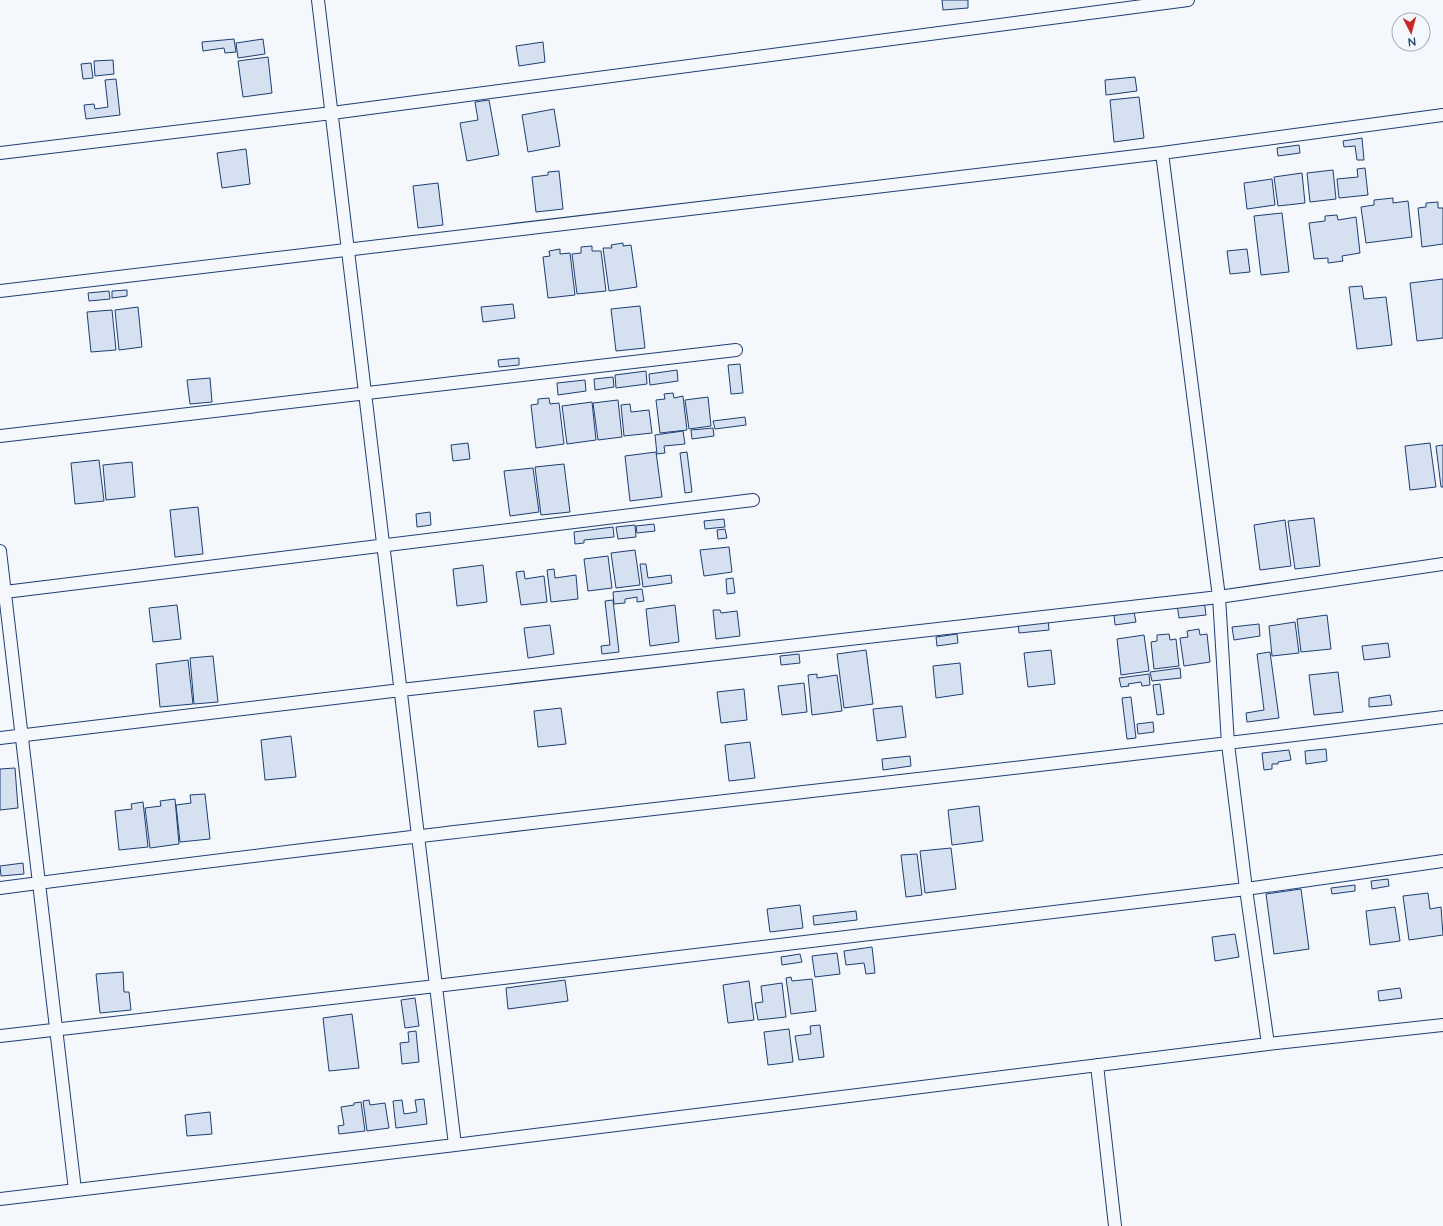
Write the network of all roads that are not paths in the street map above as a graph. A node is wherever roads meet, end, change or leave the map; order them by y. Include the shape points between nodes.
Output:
1 (318, 0) edge
2 (1188, 0) edge
3 (332, 112) junction
4 (1443, 115) edge
5 (0, 153) edge
6 (1162, 153) junction
7 (348, 248) junction
8 (0, 290) edge
9 (736, 350) dead end
10 (365, 393) junction
11 (0, 436) edge
12 (753, 500) dead end
13 (383, 546) junction
14 (0, 551) edge
15 (1443, 564) edge
16 (5, 592) junction
17 (1219, 597) junction
18 (400, 690) junction
19 (1443, 717) edge
20 (22, 735) junction
21 (0, 738) edge
22 (1228, 744) junction
23 (418, 837) junction
24 (1443, 861) edge
25 (39, 883) junction
26 (0, 888) edge
27 (1246, 889) junction
28 (436, 986) junction
29 (1443, 1026) edge
30 (56, 1030) junction
31 (0, 1036) edge
32 (1268, 1044) junction
33 (1097, 1065) junction
34 (455, 1144) junction
35 (75, 1190) junction
36 (0, 1199) edge
37 (1115, 1226) edge

1 - 3 street
2 - 3 street
3 - 5 street
3 - 7 street
4 - 6 street
6 - 7 street
6 - 17 street
7 - 8 street
7 - 10 street
9 - 10 street
10 - 11 street
10 - 13 street
12 - 13 street
13 - 16 street
13 - 18 street
14 - 16 street
15 - 17 street
16 - 20 street
17 - 18 street
17 - 22 street
18 - 20 street
18 - 23 street
19 - 22 street
20 - 21 street
20 - 25 street
22 - 23 street
22 - 27 street
23 - 25 street
23 - 28 street
24 - 27 street
25 - 26 street
25 - 30 street
27 - 28 street
27 - 32 street
28 - 30 street
28 - 34 street
29 - 32 street
30 - 31 street
30 - 35 street
32 - 33 street
33 - 34 street
33 - 37 street
34 - 35 street
35 - 36 street

